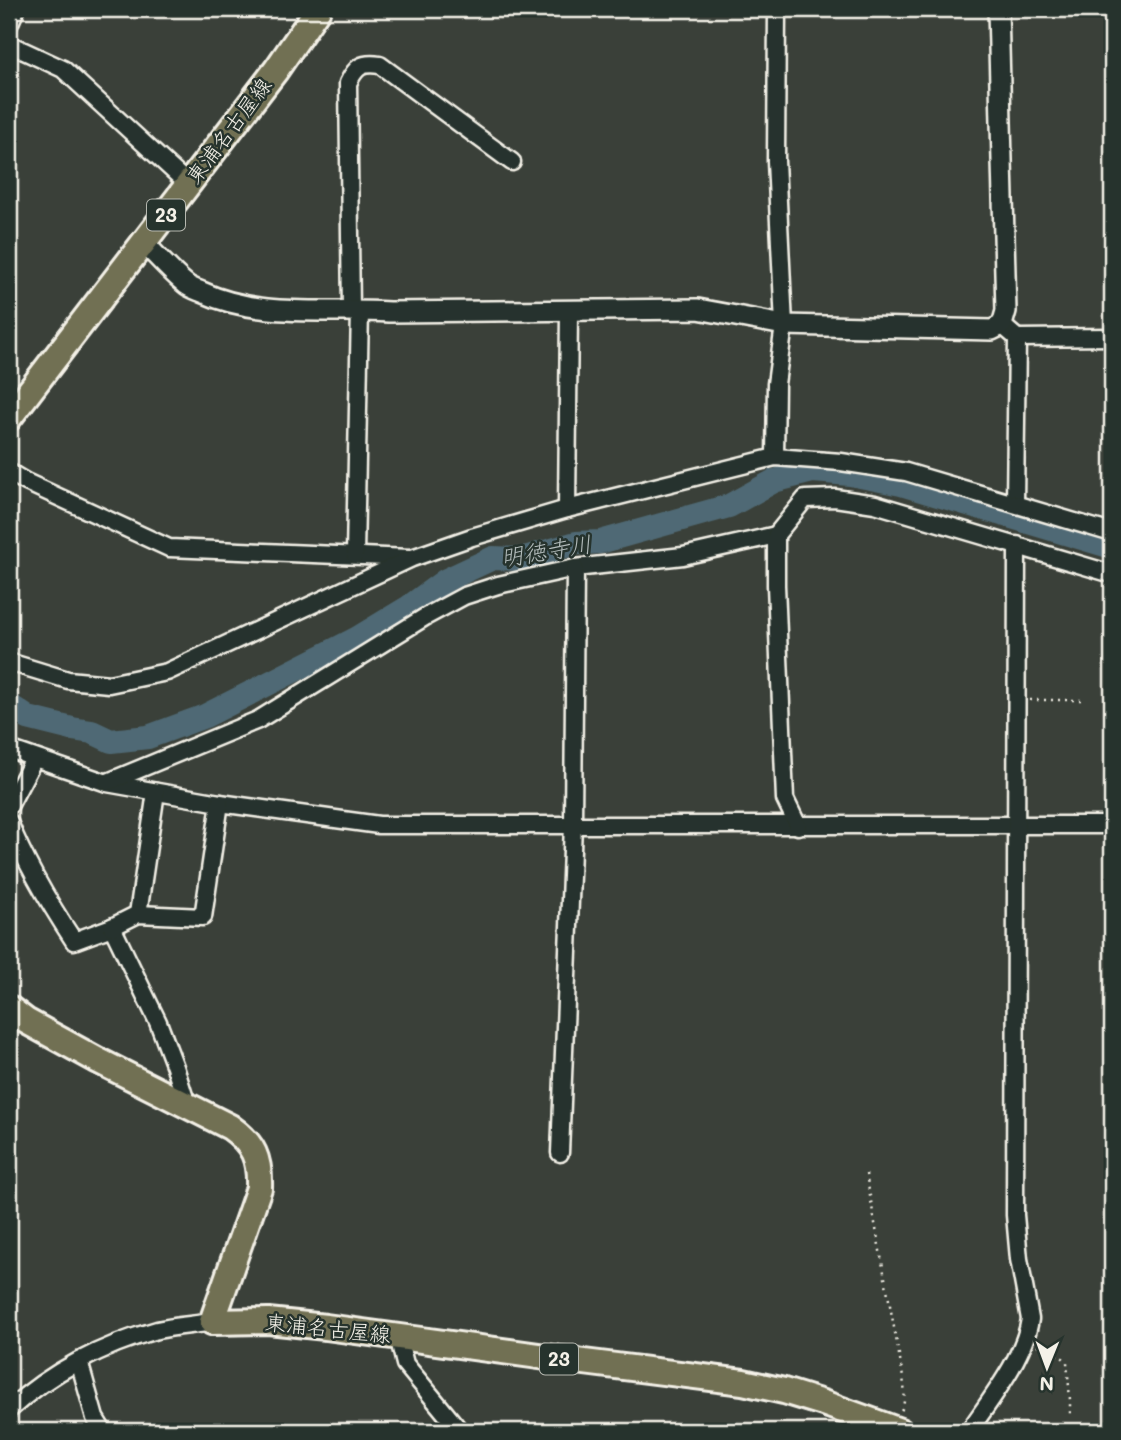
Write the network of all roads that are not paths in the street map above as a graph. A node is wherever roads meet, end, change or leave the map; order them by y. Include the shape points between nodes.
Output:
1 (16, 9) edge
2 (318, 9) edge
3 (777, 9) edge
4 (998, 9) edge
5 (9, 25) edge
6 (9, 44) edge
7 (512, 162) dead end
8 (189, 184) junction
9 (144, 243) junction
10 (355, 310) junction
11 (569, 311) junction
12 (1002, 324) junction
13 (784, 326) junction
14 (1112, 337) edge
15 (1017, 338) junction
16 (9, 418) edge
17 (775, 457) junction
18 (9, 472) edge
19 (1015, 504) junction
20 (567, 509) junction
21 (1112, 533) edge
22 (776, 535) junction
23 (1017, 545) junction
24 (355, 555) junction
25 (412, 558) junction
26 (575, 568) junction
27 (1112, 574) edge
28 (9, 663) edge
29 (9, 749) edge
30 (34, 759) junction
31 (107, 783) junction
32 (156, 792) junction
33 (220, 803) junction
34 (9, 806) edge
35 (9, 822) edge
36 (573, 825) junction
37 (1016, 825) junction
38 (1112, 825) edge
39 (798, 826) junction
40 (138, 914) junction
41 (112, 928) junction
42 (9, 1008) edge
43 (175, 1068) junction
44 (157, 1091) junction
45 (187, 1105) junction
46 (560, 1153) dead end
47 (212, 1322) junction
48 (398, 1336) junction
49 (79, 1361) junction
50 (9, 1410) edge
51 (896, 1430) edge
52 (103, 1431) edge
53 (460, 1431) edge
54 (969, 1431) edge

1 - 5 street
2 - 8 main road, 東浦名古屋線 / 23
3 - 13 street via 776,161
4 - 12 street via 1006,311
6 - 8 street via 63,69
7 - 10 street via 380,65 360,66 348,83
8 - 9 main road, 東浦名古屋線 / 23
9 - 10 street via 188,286 219,300 274,309
9 - 16 main road, 東浦名古屋線 / 23
10 - 11 street
10 - 24 street
11 - 13 street via 698,309
11 - 20 street
12 - 13 street via 992,330
12 - 15 street
13 - 17 street via 776,384
14 - 15 street
15 - 19 street
17 - 19 street via 906,472
17 - 20 street
18 - 24 street via 169,548
19 - 21 street
20 - 25 street
22 - 23 street via 805,499 835,498 875,504
22 - 26 street via 682,556
22 - 39 street via 785,799
23 - 27 street
23 - 37 street
24 - 25 street
25 - 28 street via 167,672 109,684 68,680
26 - 31 street via 464,596 258,720
26 - 36 street
29 - 30 street
30 - 31 street
30 - 34 street
31 - 32 street
32 - 33 street
32 - 40 street
33 - 36 street via 379,825
33 - 40 street via 203,917
35 - 41 street via 42,892 74,941
36 - 39 street
36 - 46 street
37 - 38 street
37 - 39 street
37 - 54 street via 1015,1215 1030,1319 1017,1356
40 - 41 street
41 - 43 street
42 - 44 main road
43 - 44 street via 172,1086
43 - 45 street
44 - 45 main road
45 - 47 main road via 241,1135 254,1153 260,1176 256,1201
47 - 48 main road, 東浦名古屋線 / 23 via 268,1321
47 - 49 street via 159,1330
48 - 51 main road, 東浦名古屋線 / 23 via 743,1382 824,1403
48 - 53 street via 405,1364
49 - 50 street
49 - 52 street via 94,1418

